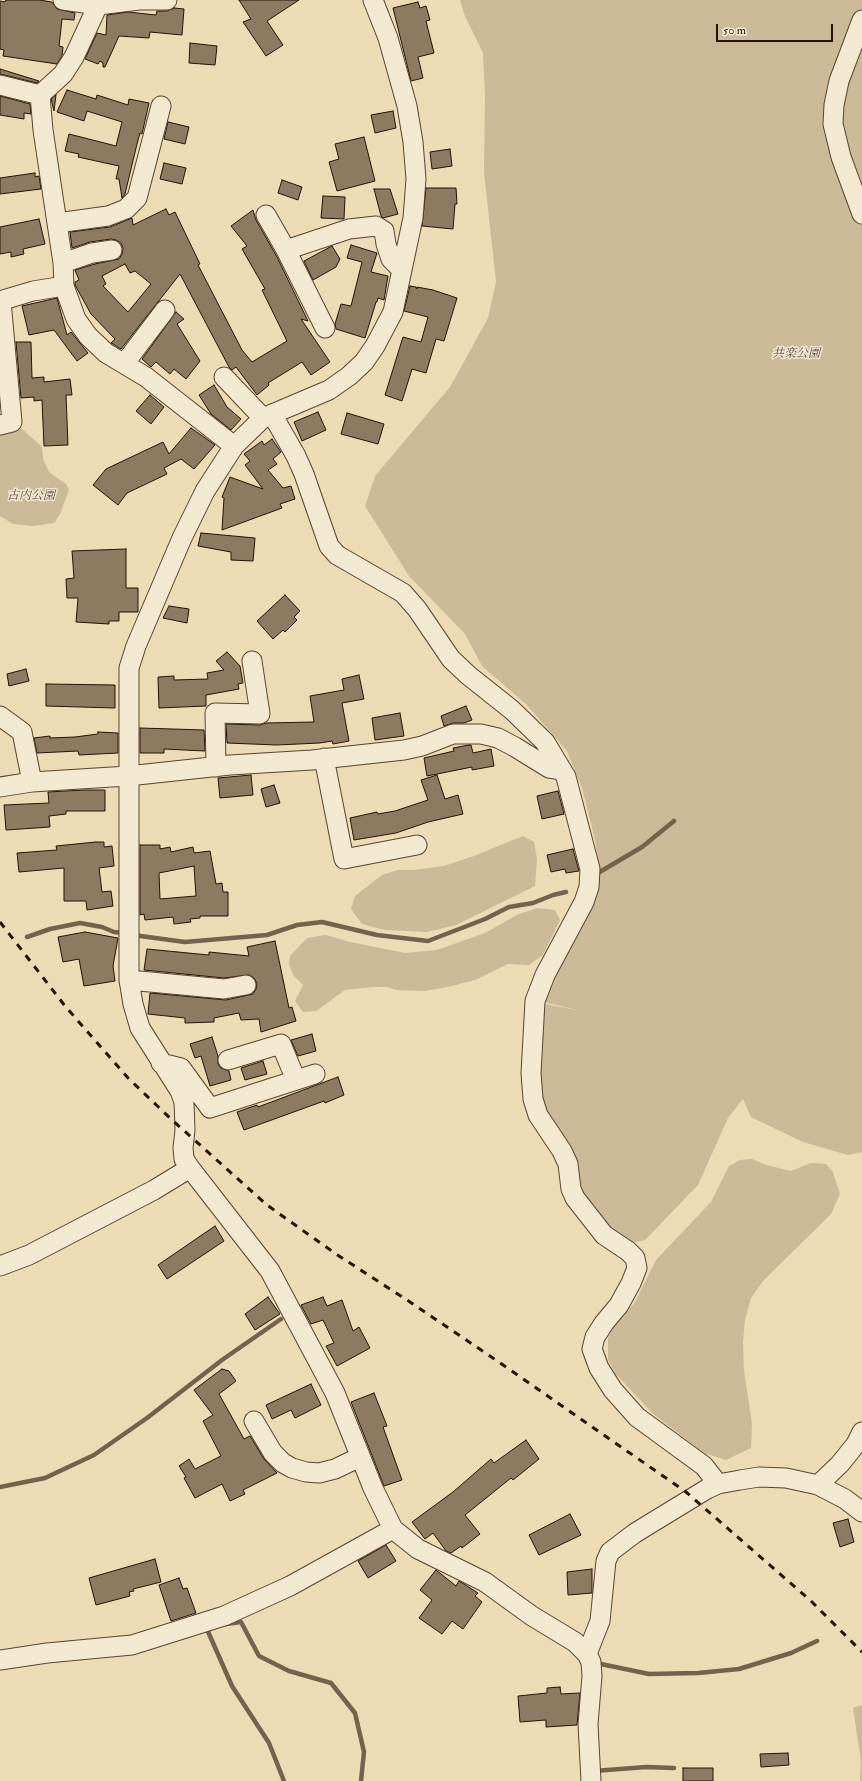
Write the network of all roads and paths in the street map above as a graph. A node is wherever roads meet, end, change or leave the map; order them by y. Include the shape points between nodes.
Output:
1 (63, 0) edge
2 (167, 0) edge
3 (374, 0) edge
4 (126, 1) edge
5 (98, 5) junction
6 (862, 20) edge
7 (0, 85) edge
8 (40, 95) junction
9 (161, 106) dead end
10 (862, 214) edge
11 (266, 215) dead end
12 (57, 223) junction
13 (112, 250) dead end
14 (286, 250) junction
15 (63, 263) junction
16 (402, 270) junction
17 (64, 286) junction
18 (1, 301) edge
19 (165, 310) dead end
20 (325, 328) dead end
21 (124, 364) junction
22 (224, 377) dead end
23 (267, 416) junction
24 (0, 424) edge
25 (234, 446) junction
26 (252, 661) dead end
27 (0, 716) edge
28 (324, 758) junction
29 (216, 767) junction
30 (562, 770) junction
31 (128, 776) junction
32 (32, 782) junction
33 (0, 787) edge
34 (416, 845) dead end
35 (129, 980) junction
36 (246, 985) dead end
37 (228, 1060) dead end
38 (161, 1063) junction
39 (315, 1074) dead end
40 (296, 1080) junction
41 (190, 1168) junction
42 (0, 1266) edge
43 (254, 1421) dead end
44 (862, 1432) edge
45 (360, 1457) junction
46 (718, 1484) junction
47 (818, 1485) junction
48 (862, 1512) edge
49 (393, 1529) junction
50 (587, 1654) junction
51 (0, 1660) edge
52 (591, 1781) edge

1 - 5 street
2 - 4 street
3 - 16 street via 388,38 413,142 416,179 413,218
4 - 5 street
5 - 8 street via 74,57 63,74
6 - 10 street via 843,70 834,105 833,124 841,157
7 - 8 street
8 - 12 street
9 - 12 street via 137,198 126,209 108,216
11 - 14 street
12 - 15 street
13 - 15 street via 92,253
14 - 16 street via 348,229 376,226 384,231 391,259
14 - 20 street
15 - 17 street
16 - 23 street via 393,312 364,362 329,390
17 - 18 street via 33,291
17 - 21 street via 76,319 88,336 106,353
18 - 24 street via 12,422
19 - 21 street
21 - 25 street via 146,377
22 - 23 street
23 - 25 street
23 - 30 street via 296,456 329,546 337,555 403,594 417,609 452,659 545,742
25 - 31 street via 205,491 182,538 133,653 129,668
26 - 29 street via 260,714 215,713
27 - 32 street via 22,732
28 - 29 street
28 - 30 street via 404,750 453,734 465,733 498,738 548,768
28 - 34 street via 344,859
29 - 31 street
30 - 46 street via 584,841 590,869 589,886 584,902 545,974 535,1001 531,1073 533,1099 538,1115 568,1164 571,1189 575,1198 604,1236 635,1258 637,1268 631,1284 595,1337 592,1349 599,1368 613,1390 637,1416 704,1466
31 - 32 street
31 - 35 street
32 - 33 street
35 - 36 street via 224,989
35 - 38 street via 140,1028
37 - 40 street via 281,1044
38 - 40 street via 182,1068 210,1108
38 - 41 street via 180,1091 184,1102 186,1130 183,1148 184,1159
39 - 40 street
41 - 42 street via 154,1190 29,1256
41 - 45 street via 270,1271 336,1393
43 - 45 street via 273,1453 292,1468 319,1473 335,1469
44 - 47 street via 840,1464
45 - 49 street
46 - 47 street via 759,1477 786,1478
46 - 50 street via 678,1505 610,1552 606,1561 600,1621
47 - 48 street via 845,1499
49 - 50 street via 418,1549 485,1582 532,1616 575,1642
49 - 51 street via 290,1586 224,1616 132,1645
50 - 52 street via 591,1662 592,1676 588,1724

